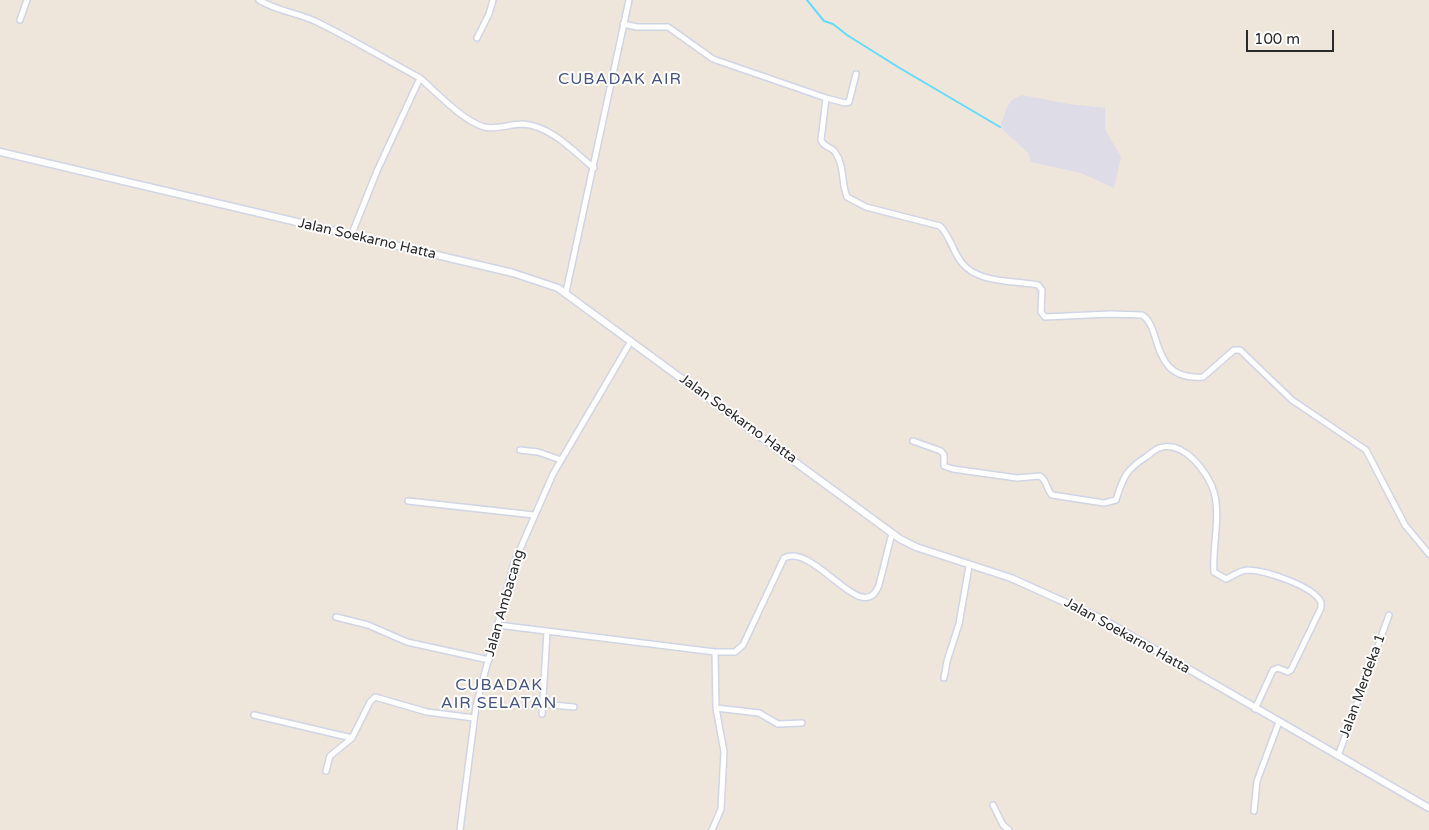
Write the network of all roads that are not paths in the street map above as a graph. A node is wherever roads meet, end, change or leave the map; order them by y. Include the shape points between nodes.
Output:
1 (27, 0) edge
2 (259, 0) edge
3 (493, 0) edge
4 (629, 0) edge
5 (20, 20) dead end
6 (623, 24) junction
7 (477, 38) dead end
8 (856, 74) dead end
9 (420, 78) junction
10 (826, 98) junction
11 (0, 152) edge
12 (594, 168) junction
13 (351, 236) junction
14 (566, 292) junction
15 (631, 340) junction
16 (913, 441) dead end
17 (520, 450) dead end
18 (561, 460) junction
19 (408, 501) dead end
20 (534, 515) junction
21 (892, 534) junction
22 (1429, 554) edge
23 (969, 566) junction
24 (1388, 615) dead end
25 (336, 617) dead end
26 (498, 625) junction
27 (547, 632) junction
28 (715, 652) junction
29 (489, 660) junction
30 (944, 678) dead end
31 (541, 704) junction
32 (574, 706) dead end
33 (716, 708) junction
34 (1255, 708) junction
35 (542, 714) dead end
36 (254, 715) dead end
37 (474, 718) junction
38 (1279, 722) junction
39 (802, 723) dead end
40 (352, 738) junction
41 (1338, 756) junction
42 (326, 771) dead end
43 (993, 805) dead end
44 (1429, 808) edge
45 (1254, 811) dead end
46 (460, 830) edge
47 (712, 830) edge
48 (1009, 830) edge

1 - 5 street
2 - 9 street via 364,45
3 - 7 street
4 - 6 street
6 - 10 street via 668,26 713,59
6 - 12 street
8 - 10 street via 849,102
9 - 12 street via 477,124 495,127 528,125 542,129
9 - 13 street
10 - 22 street via 821,140 835,152 843,170 848,197 866,207 940,226 960,260 975,272 998,280 1038,285 1042,290 1041,312 1045,317 1110,314 1146,317 1164,359 1170,367 1186,376 1203,377 1234,350 1240,350 1292,400 1366,450 1405,525
11 - 13 street, Jalan Soekarno Hatta
12 - 14 street
13 - 14 street, Jalan Soekarno Hatta via 513,273
14 - 15 street, Jalan Soekarno Hatta
15 - 18 street, Jalan Ambacang
15 - 21 street, Jalan Soekarno Hatta
16 - 34 street via 941,451 944,466 953,469 1017,478 1040,476 1052,495 1104,503 1116,500 1119,486 1134,465 1159,448 1168,447 1192,457 1203,470 1216,504 1214,572 1226,579 1247,570 1276,576 1314,593 1321,602 1291,670 1273,670
17 - 18 street
18 - 20 street, Jalan Ambacang
19 - 20 street
20 - 26 street, Jalan Ambacang via 514,564
21 - 23 street, Jalan Soekarno Hatta via 916,547
21 - 28 street via 879,585 872,595 858,596 848,592 820,566 788,556 780,564 766,600 740,649
23 - 30 street via 959,624
23 - 34 street, Jalan Soekarno Hatta via 1019,581 1095,616
24 - 41 street, Jalan Merdeka 1
25 - 29 street via 368,625 402,641
26 - 27 street
26 - 29 street, Jalan Ambacang
27 - 28 street
27 - 31 street
28 - 33 street
29 - 37 street, Jalan Ambacang
31 - 32 street
31 - 35 street
33 - 39 street via 763,714 778,724
33 - 47 street via 724,752 721,810
34 - 38 street, Jalan Soekarno Hatta
36 - 40 street
37 - 40 street via 426,712 375,697
37 - 46 street, Jalan Ambacang
38 - 41 street, Jalan Soekarno Hatta
38 - 45 street via 1257,781
40 - 42 street via 330,756
41 - 44 street, Jalan Soekarno Hatta
43 - 48 street

